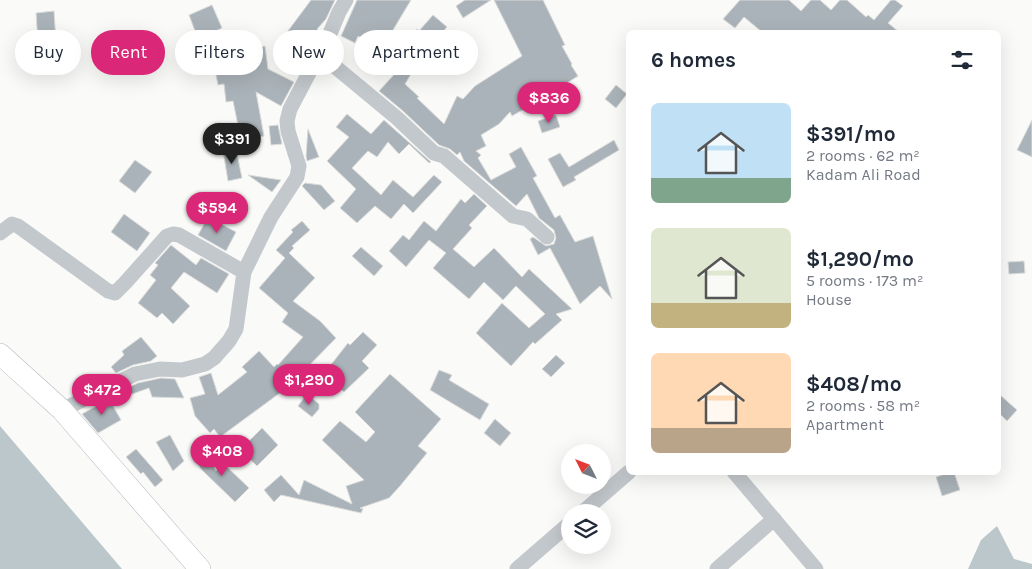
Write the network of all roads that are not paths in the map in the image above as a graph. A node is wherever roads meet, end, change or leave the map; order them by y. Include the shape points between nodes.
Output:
1 (346, 0) edge
2 (331, 30) edge
3 (344, 74) edge
4 (308, 75) edge
5 (0, 233) edge
6 (547, 237) dead end
7 (244, 272) junction
8 (0, 354) edge
9 (62, 410) junction
10 (626, 475) edge
11 (737, 475) edge
12 (592, 504) edge
13 (774, 519) junction
14 (561, 532) edge
15 (525, 566) edge
16 (200, 569) edge
17 (717, 569) edge
18 (816, 569) edge

1 - 2 street
3 - 6 street via 513,216 527,219
4 - 7 street via 287,121 299,166 297,177 271,216
5 - 7 street via 12,224 18,226 114,293 167,236 173,234
7 - 9 street via 236,329 214,358 182,370 135,374
8 - 9 street
9 - 16 street
10 - 12 street
11 - 13 street
13 - 17 street
13 - 18 street
14 - 15 street

